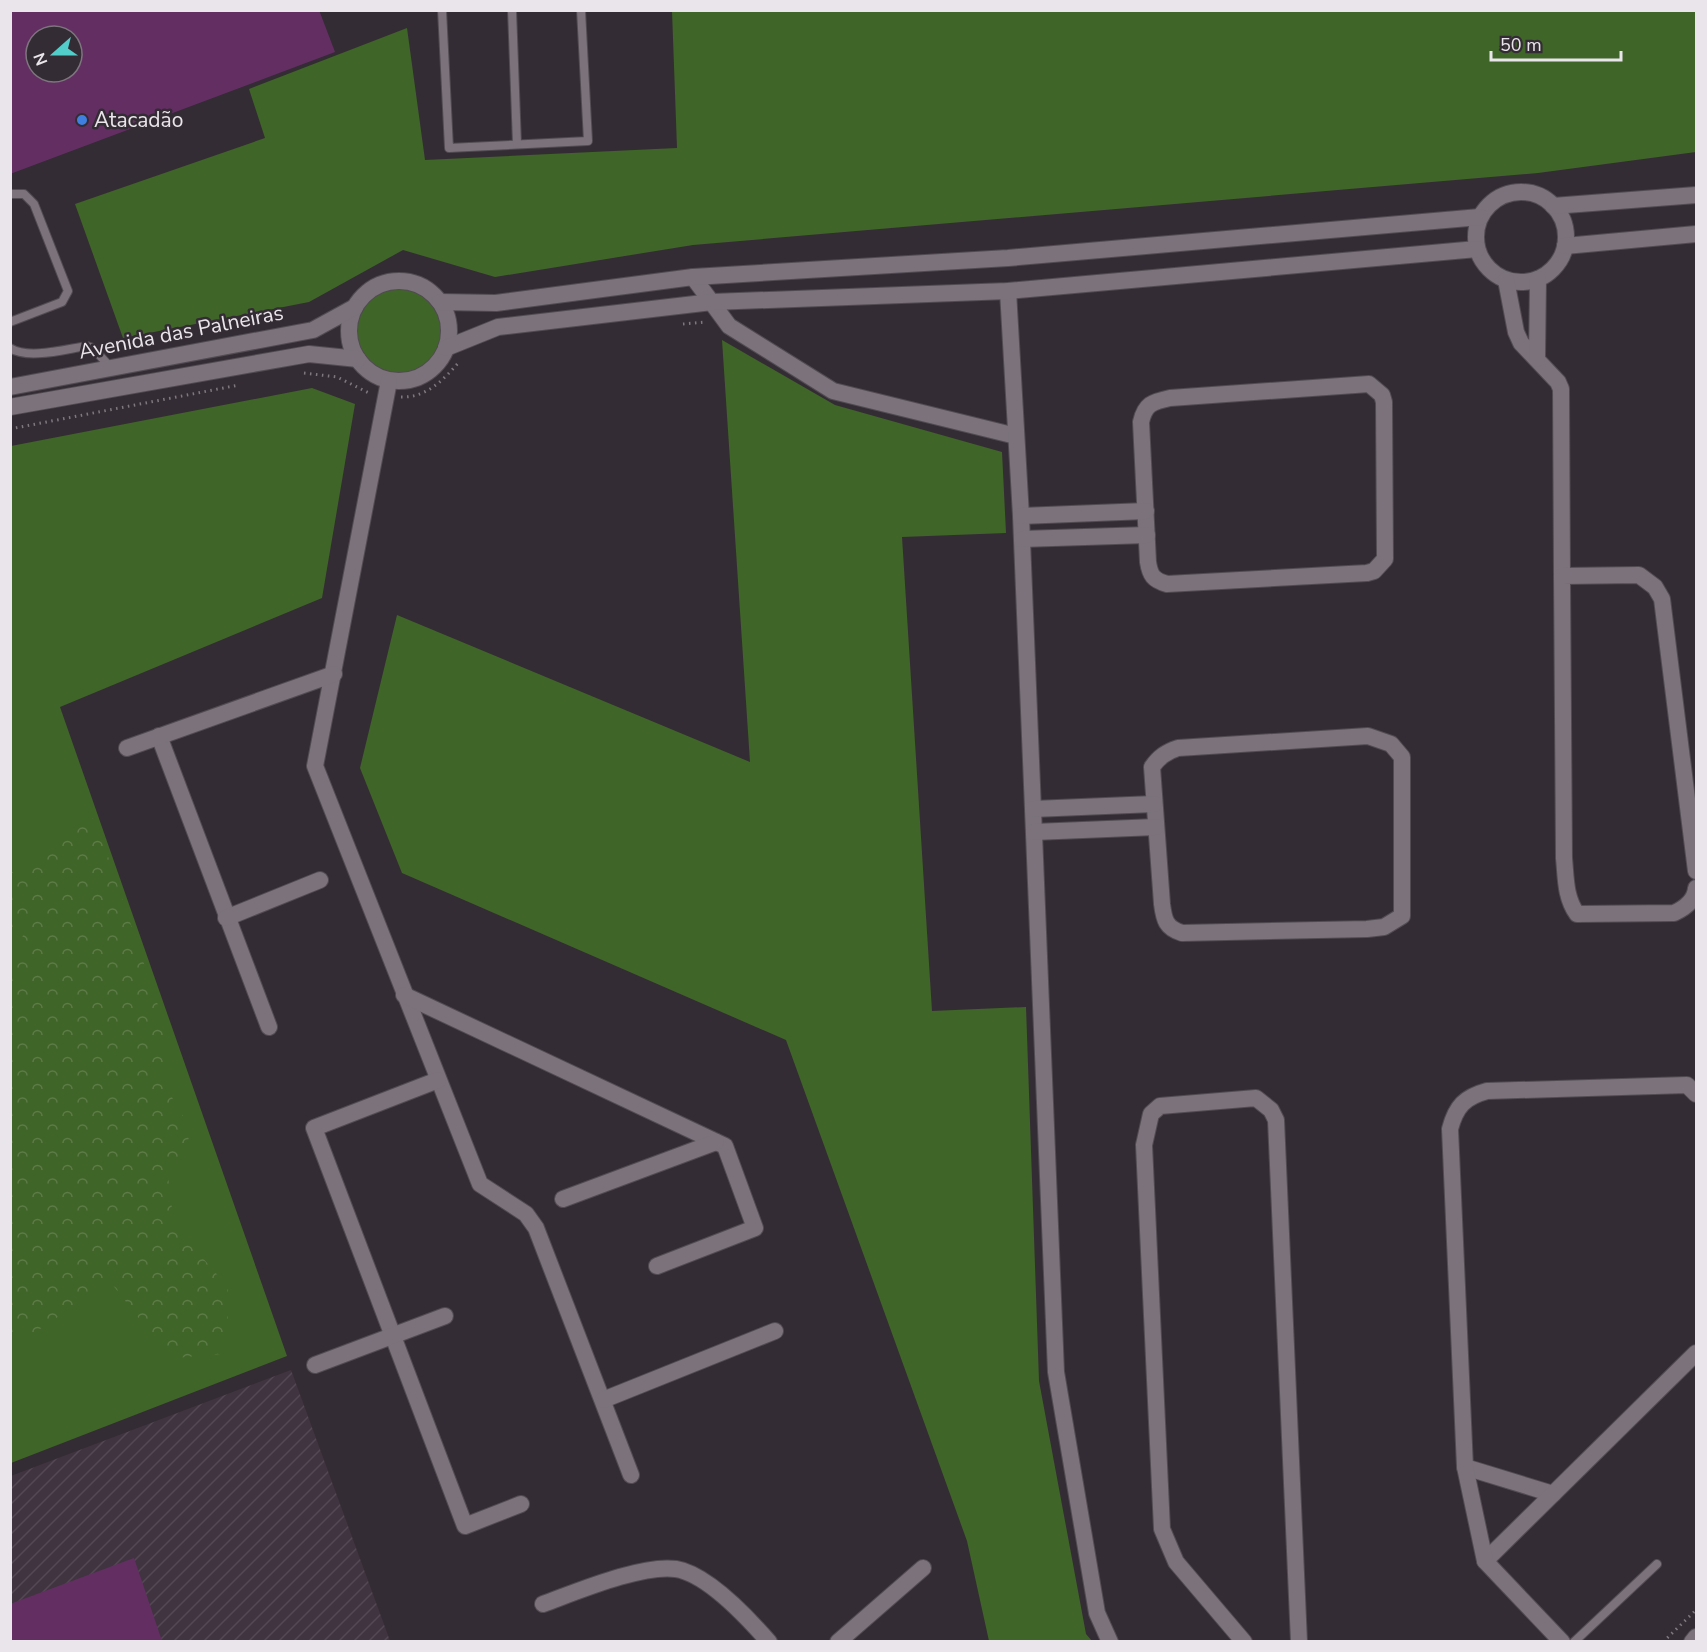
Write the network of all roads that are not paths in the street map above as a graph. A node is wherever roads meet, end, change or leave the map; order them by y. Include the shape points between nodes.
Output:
1 (442, 10) edge
2 (512, 10) edge
3 (581, 10) edge
4 (517, 144) junction
5 (10, 194) edge
6 (1696, 195) edge
7 (1554, 206) junction
8 (1480, 217) junction
9 (1696, 234) edge
10 (1565, 246) junction
11 (1477, 249) junction
12 (693, 277) junction
13 (1538, 279) junction
14 (1506, 280) junction
15 (1008, 291) junction
16 (440, 302) junction
17 (712, 302) junction
18 (355, 307) junction
19 (10, 321) edge
20 (10, 348) edge
21 (446, 348) junction
22 (358, 359) junction
23 (1537, 359) junction
24 (111, 368) junction
25 (390, 381) junction
26 (10, 387) edge
27 (10, 407) edge
28 (1016, 436) junction
29 (1146, 511) junction
30 (1021, 516) junction
31 (1147, 536) junction
32 (1022, 539) junction
33 (1562, 576) junction
34 (334, 674) junction
35 (159, 736) junction
36 (127, 748) dead end
37 (1154, 804) junction
38 (1033, 809) junction
39 (1156, 827) junction
40 (1034, 832) junction
41 (1696, 871) edge
42 (320, 880) dead end
43 (1696, 888) edge
44 (226, 918) junction
45 (404, 995) junction
46 (269, 1027) dead end
47 (438, 1080) junction
48 (1696, 1094) edge
49 (716, 1142) junction
50 (563, 1199) dead end
51 (657, 1266) dead end
52 (445, 1316) dead end
53 (775, 1331) dead end
54 (394, 1335) junction
55 (1696, 1353) edge
56 (315, 1365) dead end
57 (603, 1400) junction
58 (1466, 1467) junction
59 (631, 1475) dead end
60 (1553, 1494) junction
61 (521, 1504) dead end
62 (1485, 1561) junction
63 (1657, 1564) dead end
64 (923, 1568) dead end
65 (543, 1604) dead end
66 (1696, 1637) edge
67 (769, 1641) edge
68 (838, 1641) edge
69 (1110, 1641) edge
70 (1244, 1641) edge
71 (1299, 1641) edge
72 (1562, 1641) edge
73 (1574, 1641) edge
74 (1692, 1641) edge

1 - 4 lane via 449,148
2 - 4 lane
3 - 4 lane via 588,141
5 - 19 lane via 24,194 34,204 68,291 62,302
6 - 7 street
7 - 8 street via 1535,194 1514,192 1493,200
7 - 10 street via 1564,225
8 - 11 street
8 - 12 street via 1008,258
9 - 10 street
10 - 13 street via 1556,266
11 - 14 street via 1488,268
11 - 15 street
12 - 16 street via 496,303
12 - 17 street
13 - 14 street
13 - 23 street
14 - 23 street via 1516,332
15 - 17 street
15 - 28 street
16 - 18 street via 418,284 396,281 375,286
16 - 21 street via 447,317
17 - 21 street via 498,327
17 - 28 street via 729,326 833,391
18 - 22 street via 349,333
18 - 24 street, Avenida das Palneiras via 313,330
20 - 24 lane via 18,353 32,353 87,346
21 - 25 street via 429,371 416,378
22 - 25 street
22 - 27 street, Avenida das Palneiras via 309,354
23 - 33 street via 1558,382 1562,397
24 - 26 street, Avenida das Palneiras
25 - 34 street
28 - 30 street
29 - 30 street
29 - 31 street
29 - 31 street via 1141,422 1150,403 1170,398 1369,384 1382,395 1385,559 1374,571 1167,584 1156,581 1149,573
30 - 32 street
31 - 32 street
32 - 38 street
33 - 41 street via 1639,575 1662,598
33 - 43 street via 1564,858 1570,904 1577,914 1674,914 1685,908
34 - 35 street
34 - 45 street via 315,766
35 - 36 street
35 - 44 street
37 - 38 street
37 - 39 street
37 - 39 street via 1152,767 1167,751 1178,748 1368,736 1391,744 1402,758 1402,916 1384,927 1367,929 1182,933 1172,930 1164,920
38 - 40 street
39 - 40 street
40 - 69 street via 1056,1372 1097,1613
42 - 44 street
44 - 46 street
45 - 47 street
45 - 49 street
47 - 54 street via 314,1128
47 - 57 street via 480,1184 526,1214 536,1228
48 - 58 street via 1687,1085 1487,1091 1471,1095 1454,1111 1450,1129
49 - 50 street
49 - 51 street via 725,1146 755,1228
52 - 54 street
53 - 57 street
54 - 56 street
54 - 61 street via 465,1526
55 - 60 street
57 - 59 street
58 - 60 street
58 - 62 street
60 - 62 street
62 - 72 street
63 - 73 lane
64 - 68 street
65 - 67 street via 611,1580 662,1568 678,1569 728,1598
66 - 74 street
70 - 71 street via 1176,1562 1161,1522 1144,1145 1151,1114 1160,1106 1256,1098 1271,1110 1276,1120

